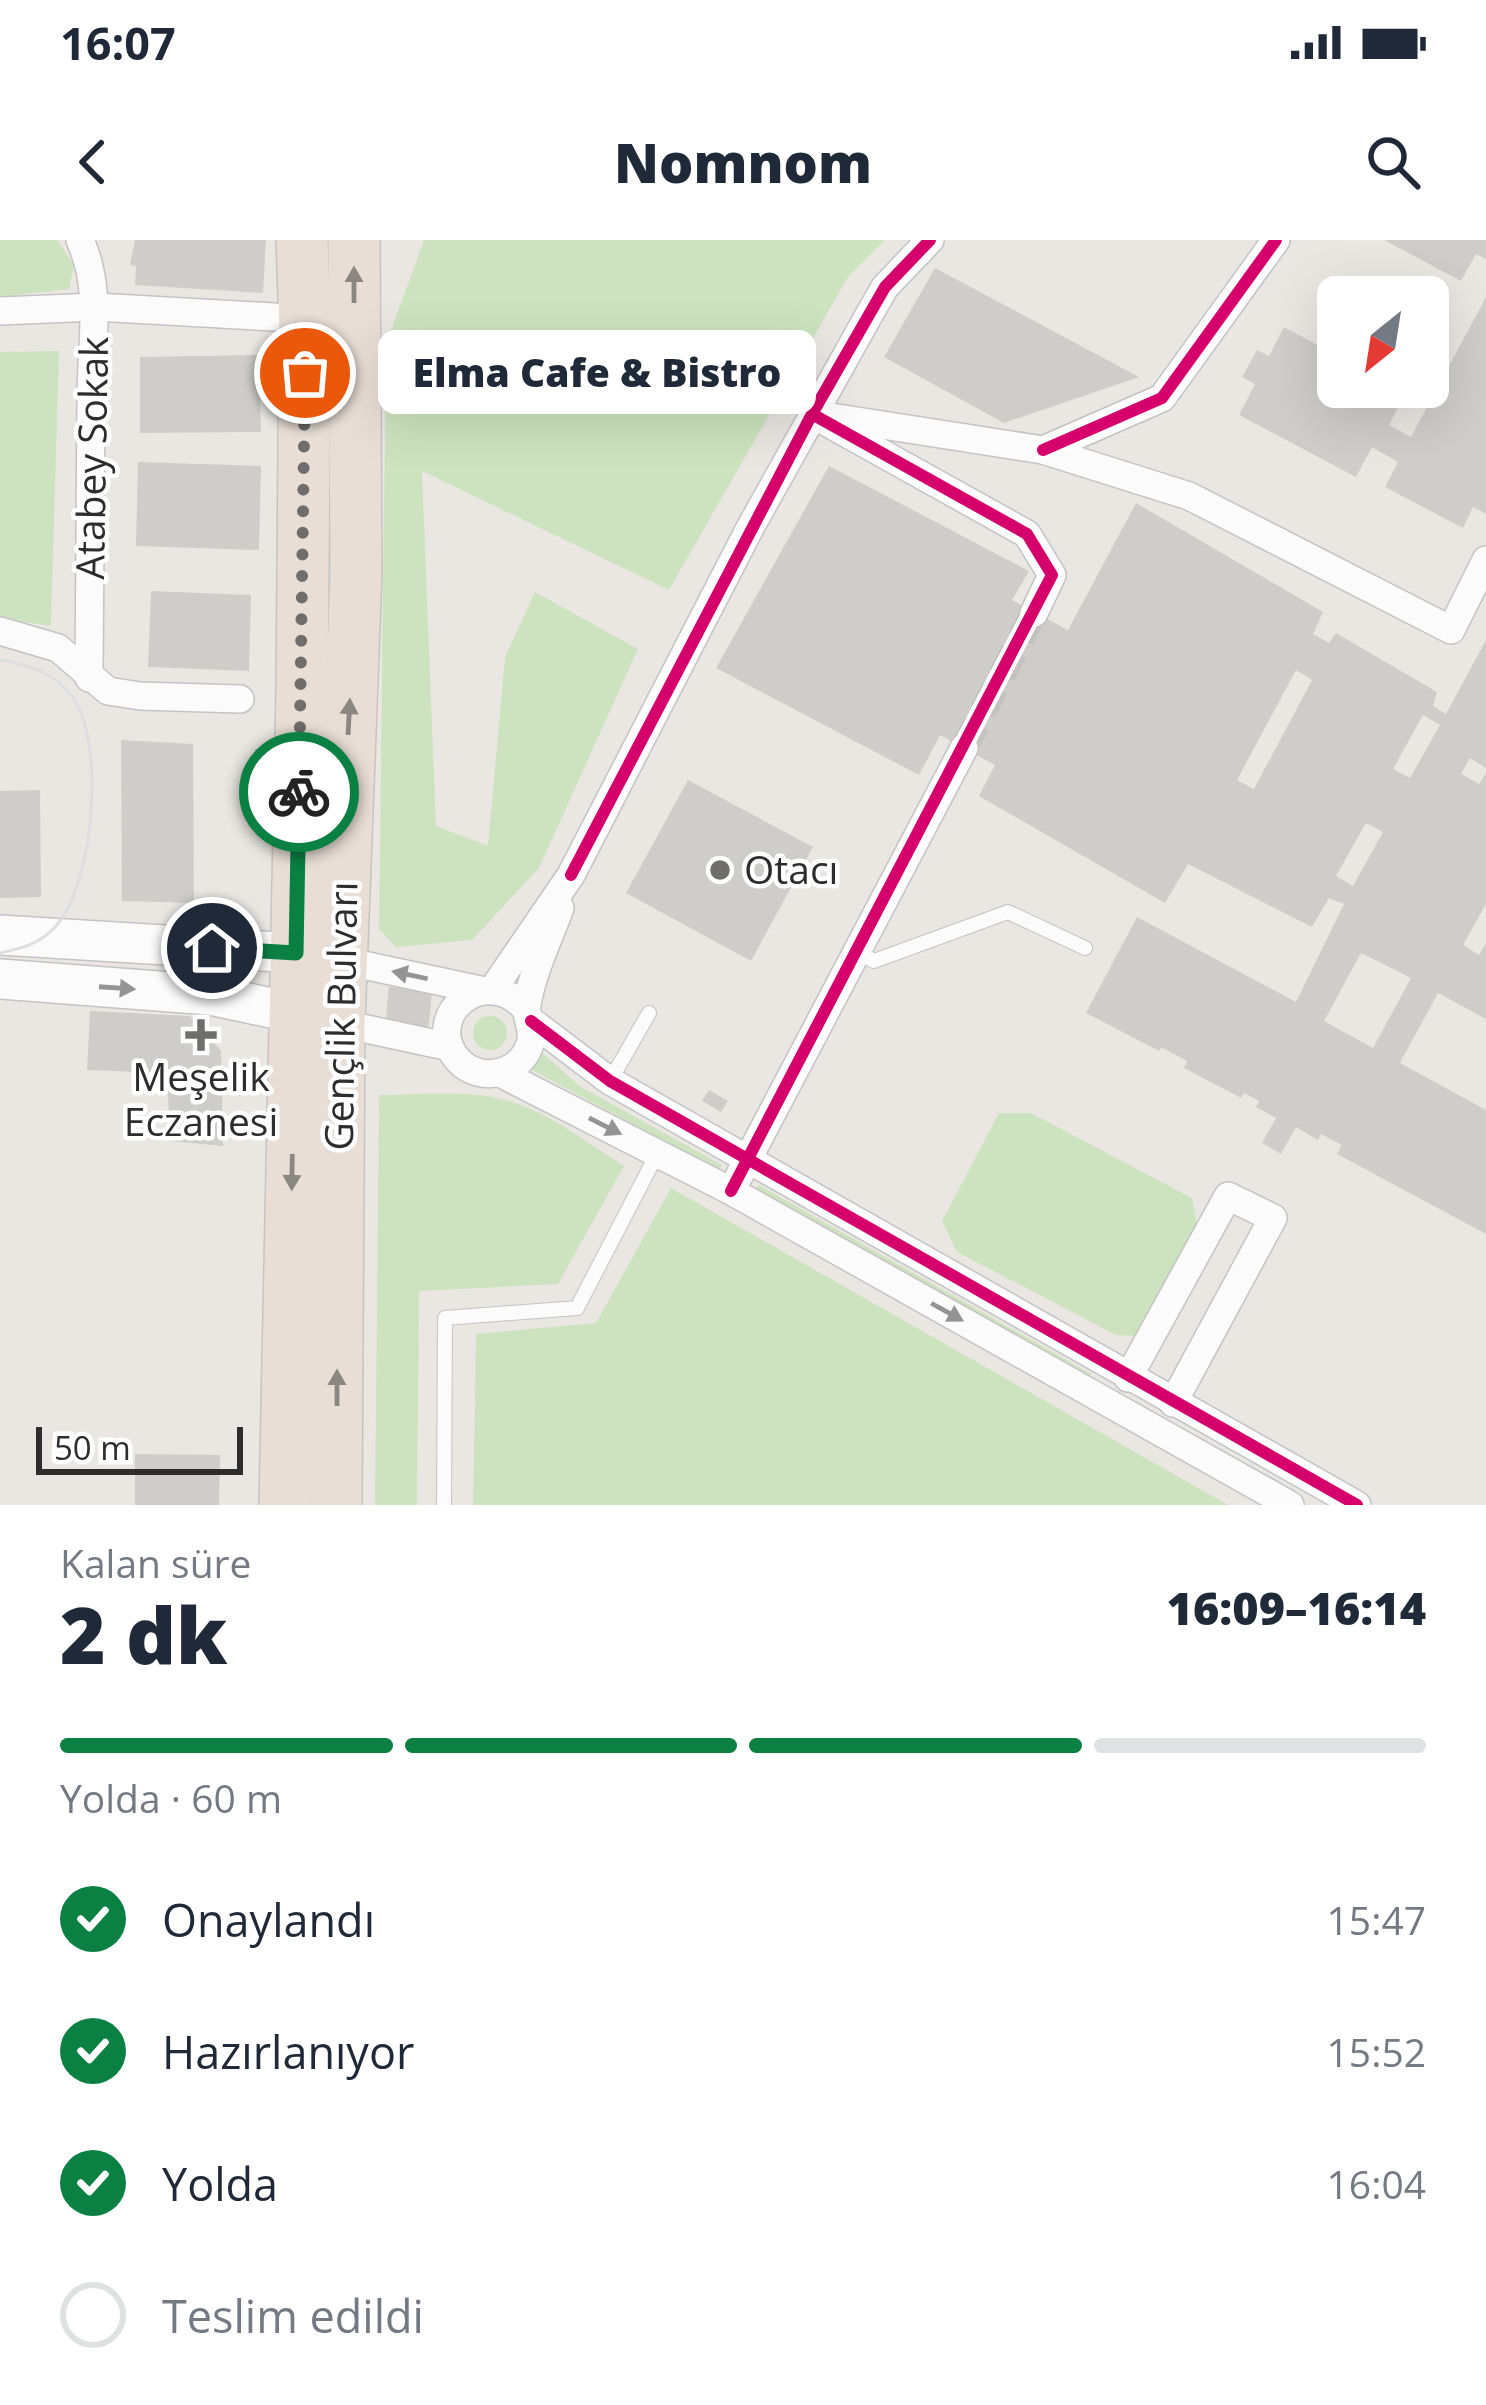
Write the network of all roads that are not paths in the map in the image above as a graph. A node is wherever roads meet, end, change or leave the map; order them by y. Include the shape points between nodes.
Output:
1 (80, 240) edge
2 (302, 240) edge
3 (354, 240) edge
4 (930, 240) edge
5 (1276, 240) edge
6 (96, 307) junction
7 (0, 311) edge
8 (274, 317) dead end
9 (812, 414) junction
10 (1043, 450) junction
11 (1486, 560) edge
12 (1034, 613) tunnel mouth
13 (0, 631) edge
14 (89, 678) junction
15 (240, 699) dead end
16 (964, 748) tunnel mouth
17 (571, 875) junction
18 (0, 935) edge
19 (1085, 948) dead end
20 (856, 951) junction
21 (318, 956) junction
22 (0, 979) edge
23 (486, 990) junction
24 (649, 1013) dead end
25 (528, 1015) junction
26 (317, 1018) junction
27 (450, 1047) junction
28 (500, 1073) junction
29 (610, 1081) junction
30 (658, 1153) junction
31 (748, 1161) junction
32 (731, 1191) junction
33 (1151, 1390) junction
34 (1137, 1419) junction
35 (285, 1505) edge
36 (336, 1505) edge
37 (444, 1505) edge
38 (1290, 1505) edge
39 (1357, 1505) edge

1 - 6 street, Atabey Sokak
2 - 21 highway, Gençlik Bulvarı
21 -> 3 highway, Gençlik Bulvarı via 356,574
4 - 9 street via 885,287
5 - 10 street via 1162,398
6 - 7 street
6 - 8 street
6 - 14 street, Atabey Sokak
9 - 10 street
9 - 12 street via 1027,534 1052,575
9 - 17 street
10 - 11 street via 1189,496 1451,630
13 - 14 street via 58,648
14 - 15 street via 140,696
16 - 20 street
17 - 23 street
17 - 25 street
18 - 21 main road
19 - 20 lane via 1008,912 874,961
20 - 31 street
23 -> 21 street
21 - 26 highway, Gençlik Bulvarı
22 -> 26 main road via 210,995
23 - 25 street via 517,999
23 - 27 street via 456,1006
24 - 29 lane
25 - 28 street via 529,1047
25 - 29 street
26 - 27 street
26 -> 35 highway, Gençlik Bulvarı
36 -> 26 highway, Gençlik Bulvarı
27 - 28 street via 470,1069
28 -> 30 street
29 - 31 street
30 - 32 street
30 - 37 lane via 577,1308 446,1318
31 - 32 street
31 - 33 street
32 -> 34 street
33 - 33 street via 1274,1218 1228,1196
33 - 34 street
33 - 39 street
34 - 38 street

